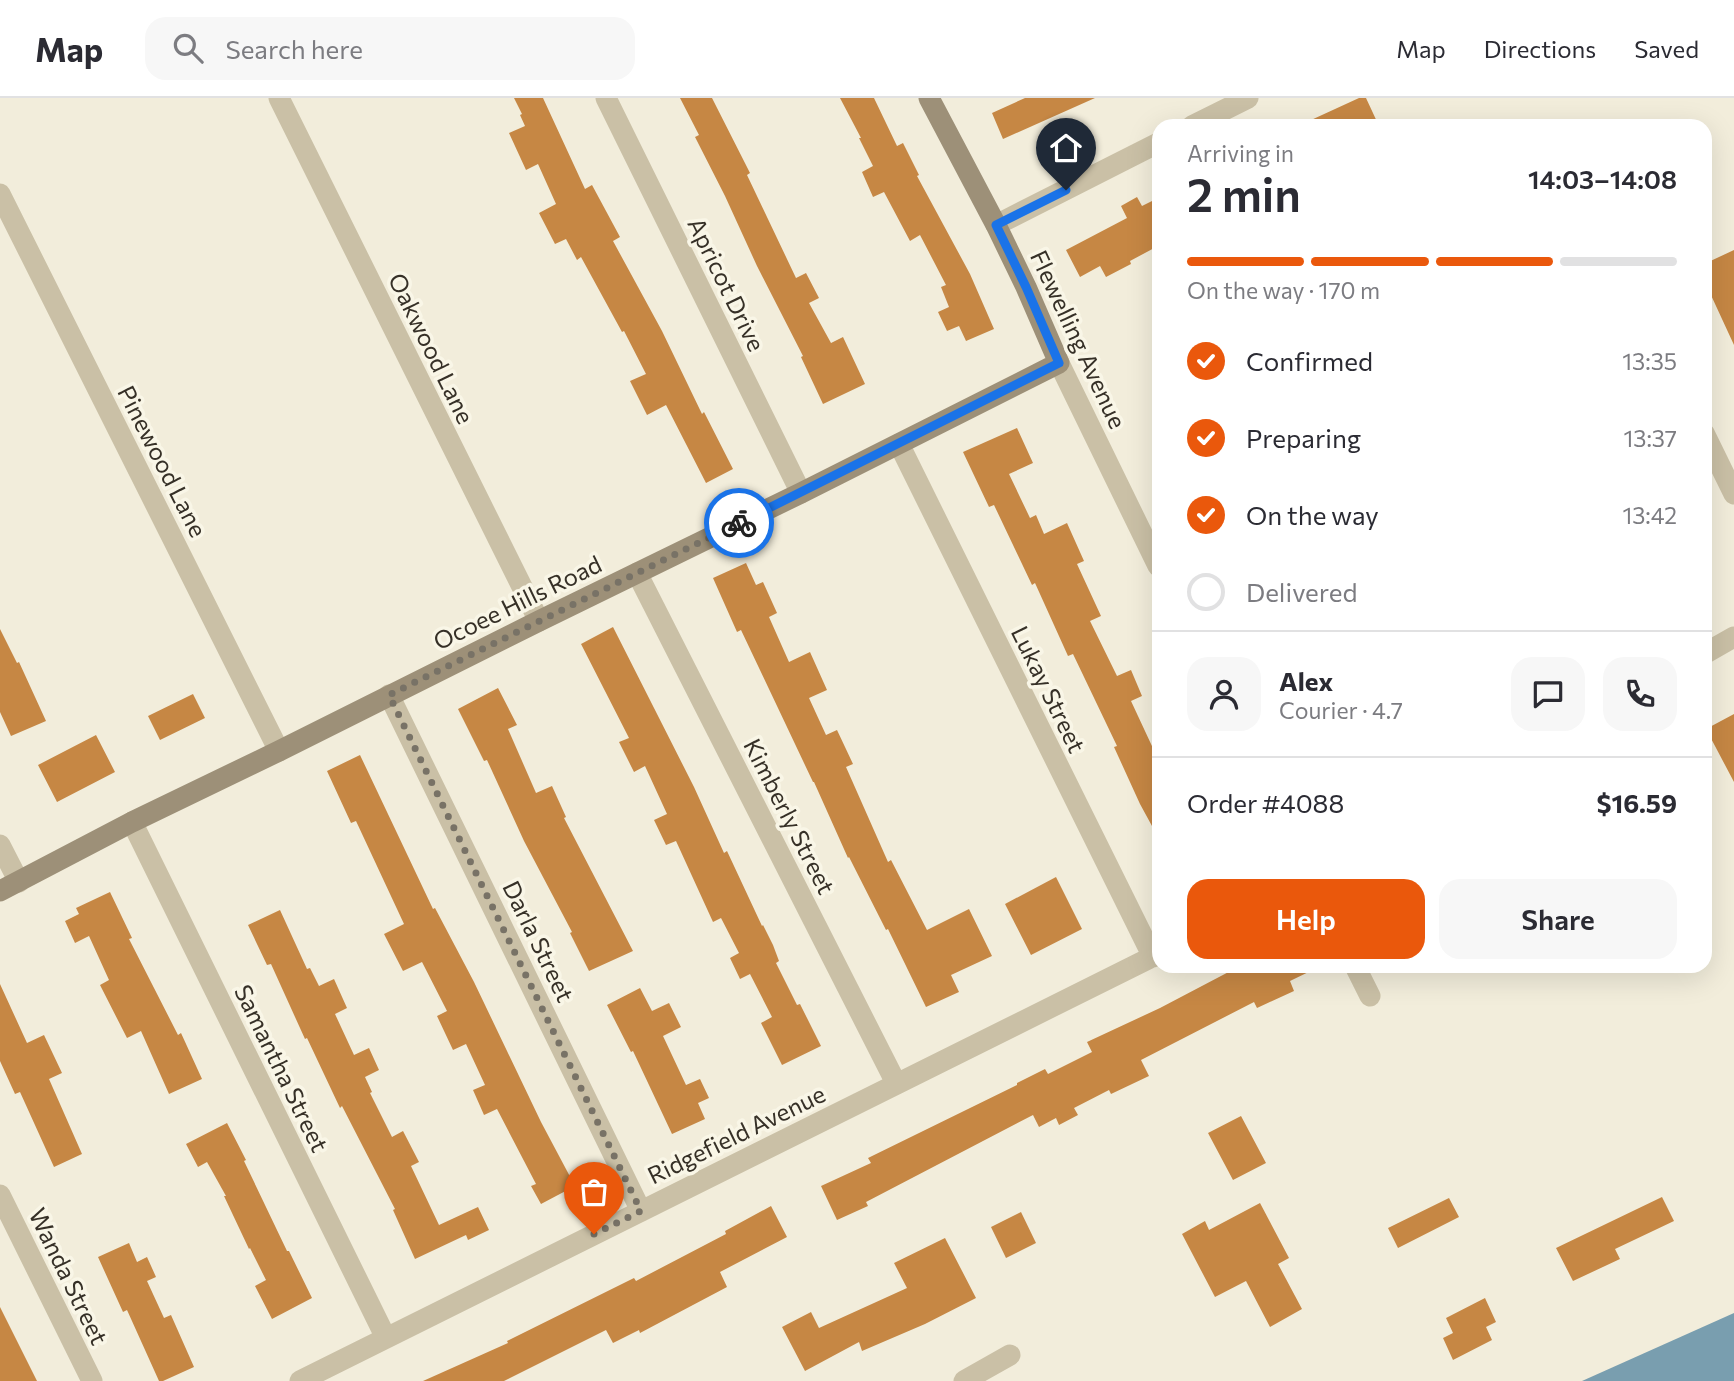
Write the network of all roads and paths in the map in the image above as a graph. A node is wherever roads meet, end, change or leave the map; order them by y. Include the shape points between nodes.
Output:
1 (279, 98) edge
2 (606, 98) edge
3 (929, 98) edge
4 (1248, 98) edge
5 (1206, 119) edge
6 (1152, 146) edge
7 (0, 194) edge
8 (996, 225) junction
9 (1059, 363) junction
10 (899, 444) junction
11 (1712, 449) edge
12 (801, 493) junction
13 (1734, 494) edge
14 (1152, 554) edge
15 (637, 573) junction
16 (539, 621) junction
17 (1734, 637) edge
18 (1712, 649) edge
19 (389, 695) junction
20 (279, 751) junction
21 (132, 822) junction
22 (0, 845) edge
23 (9, 886) edge
24 (1152, 948) edge
25 (1152, 958) edge
26 (1358, 973) edge
27 (1370, 996) dead end
28 (896, 1083) junction
29 (0, 1195) edge
30 (641, 1211) junction
31 (386, 1338) junction
32 (1010, 1355) dead end
33 (92, 1381) edge
34 (300, 1381) edge
35 (964, 1381) edge

1 - 16 street, Oakwood Lane
2 - 12 street, Apricot Drive
3 - 8 street, Flewelling Avenue
4 - 5 street
6 - 8 street
7 - 20 street, Pinewood Lane
8 - 9 street, Flewelling Avenue
9 - 10 street, Ocoee Hills Road
9 - 14 street, Flewelling Avenue
10 - 12 street, Ocoee Hills Road
10 - 24 street, Lukay Street
11 - 13 street
12 - 15 street, Ocoee Hills Road
15 - 16 street, Ocoee Hills Road
15 - 28 street, Kimberly Street
16 - 19 street, Ocoee Hills Road
17 - 18 street
19 - 20 street, Ocoee Hills Road
19 - 30 street, Darla Street
20 - 21 street, Ocoee Hills Road
21 - 23 street, Ocoee Hills Road
21 - 31 street, Samantha Street
22 - 23 street
25 - 28 street, Ridgefield Avenue
26 - 27 street
28 - 30 street, Ridgefield Avenue
29 - 33 street, Wanda Street
30 - 31 street, Ridgefield Avenue
31 - 34 street, Ridgefield Avenue
32 - 35 street

